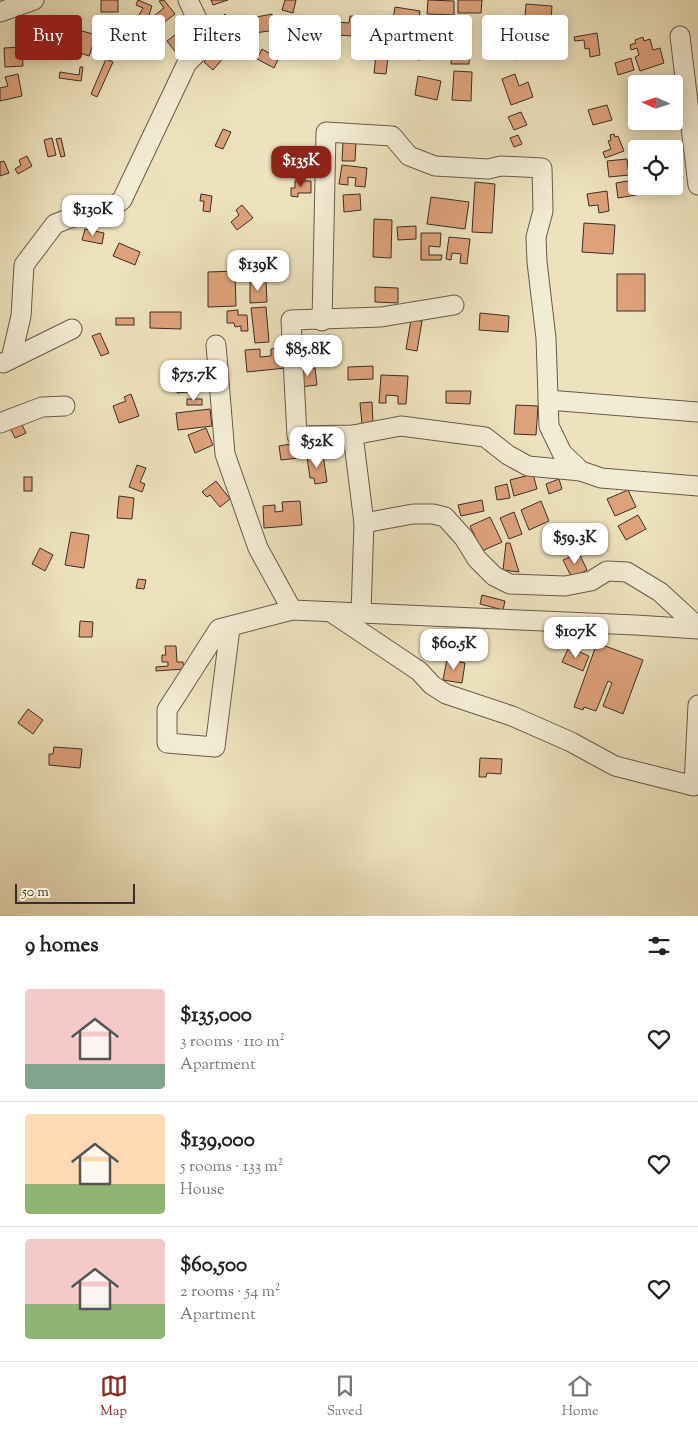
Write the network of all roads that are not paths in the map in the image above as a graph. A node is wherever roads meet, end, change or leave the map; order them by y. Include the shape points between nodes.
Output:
1 (188, 0) edge
2 (25, 2) edge
3 (0, 12) edge
4 (680, 36) dead end
5 (698, 185) edge
6 (454, 304) dead end
7 (322, 321) junction
8 (72, 329) dead end
9 (216, 345) dead end
10 (5, 362) edge
11 (548, 400) junction
12 (65, 406) dead end
13 (698, 412) edge
14 (0, 423) edge
15 (353, 436) junction
16 (581, 471) junction
17 (698, 486) edge
18 (364, 523) junction
19 (292, 610) junction
20 (331, 612) junction
21 (361, 613) junction
22 (230, 628) junction
23 (698, 628) edge
24 (698, 705) edge

1 - 10 street via 208,42 186,63 122,200 108,210 55,224 24,265 21,316
2 - 3 street
4 - 5 street
6 - 7 street via 381,318
7 - 11 street via 326,132 392,136 409,156 435,166 542,168 543,211 536,237 546,338
7 - 15 street via 291,320 297,436
8 - 10 street
9 - 19 street via 225,454 258,548
11 - 13 street
11 - 16 street via 549,426 562,453
12 - 14 street via 42,407
15 - 16 street via 401,426 485,437 528,466
15 - 18 street
16 - 17 street via 601,478
18 - 21 street
18 - 23 street via 413,514 445,517 477,559 494,576 510,584 565,586 591,581 607,571 628,572 660,592
19 - 20 street
19 - 22 street
20 - 21 street
20 - 24 street via 419,671 446,694 512,716 615,766 694,786
21 - 23 street
22 - 22 street via 215,748 167,743 167,710 219,629

